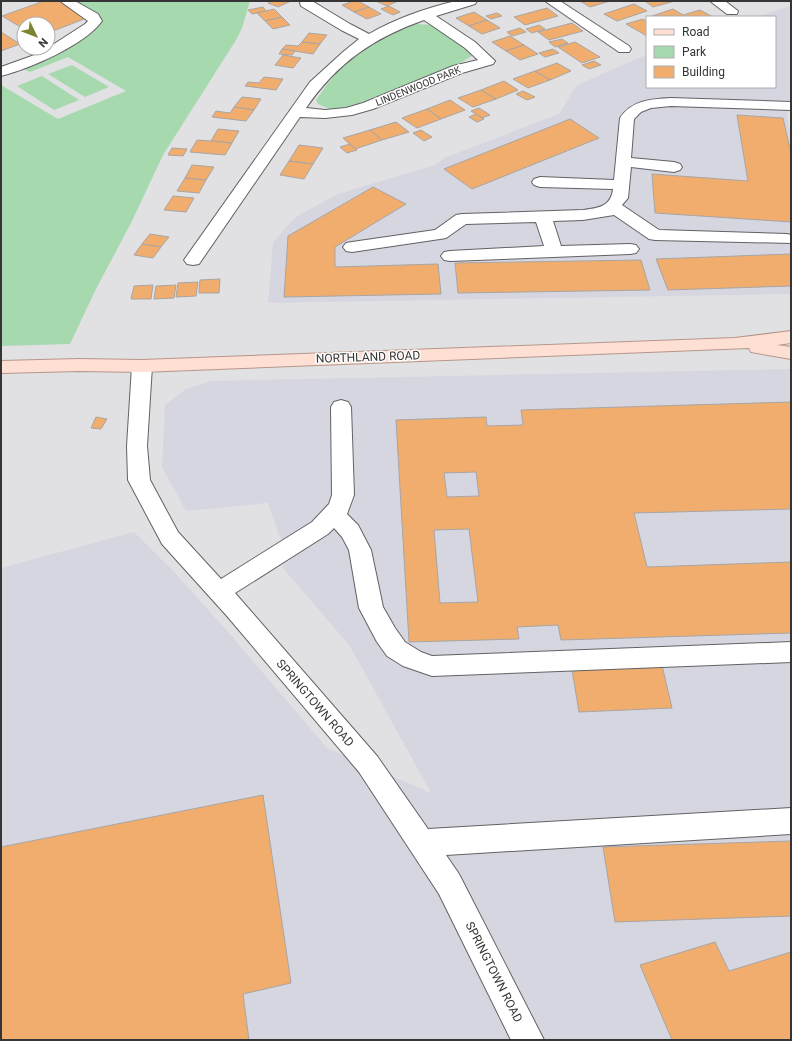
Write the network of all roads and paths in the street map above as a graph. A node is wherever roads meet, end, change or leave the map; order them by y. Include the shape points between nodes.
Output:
1 (66, 1) edge
2 (471, 1) edge
3 (551, 1) edge
4 (716, 1) edge
5 (306, 3) dead end
6 (732, 11) dead end
7 (426, 15) junction
8 (370, 38) junction
9 (624, 49) dead end
10 (1, 72) edge
11 (791, 106) edge
12 (296, 112) junction
13 (623, 162) junction
14 (674, 167) dead end
15 (540, 182) dead end
16 (622, 184) junction
17 (612, 206) junction
18 (543, 216) junction
19 (787, 239) dead end
20 (352, 247) dead end
21 (630, 249) dead end
22 (554, 251) junction
23 (450, 256) dead end
24 (193, 260) dead end
25 (791, 337) edge
26 (735, 344) junction
27 (791, 353) edge
28 (142, 366) junction
29 (1, 367) edge
30 (341, 407) dead end
31 (334, 514) junction
32 (219, 592) junction
33 (791, 652) edge
34 (791, 821) edge
35 (422, 843) junction
36 (528, 1040) edge

1 - 10 street via 93,17 95,22 45,56
2 - 7 street
3 - 9 street
4 - 6 street
5 - 8 street via 336,22
7 - 8 street
7 - 12 street, LINDENWOOD PARK via 493,64 458,69 347,112
8 - 12 street via 341,60 316,85
11 - 13 street via 671,102 648,104 627,118
12 - 24 street
13 - 14 street
13 - 16 street
15 - 16 street
16 - 17 street via 620,198
17 - 18 street via 607,212
17 - 19 street via 655,236
18 - 20 street via 462,219 440,234
18 - 22 street
21 - 22 street
22 - 23 street
25 - 26 main road, NORTHLAND ROAD
26 - 27 main road, NORTHLAND ROAD
26 - 28 main road, NORTHLAND ROAD
28 - 29 main road, NORTHLAND ROAD
28 - 32 street, SPRINGTOWN ROAD via 137,446 139,480 170,538
30 - 31 street via 343,495
31 - 32 street via 320,528
31 - 33 street via 350,531 360,550 371,608 386,635 396,649 412,659 432,666
32 - 35 street, SPRINGTOWN ROAD via 368,764
34 - 35 street
35 - 36 street, SPRINGTOWN ROAD via 449,884

